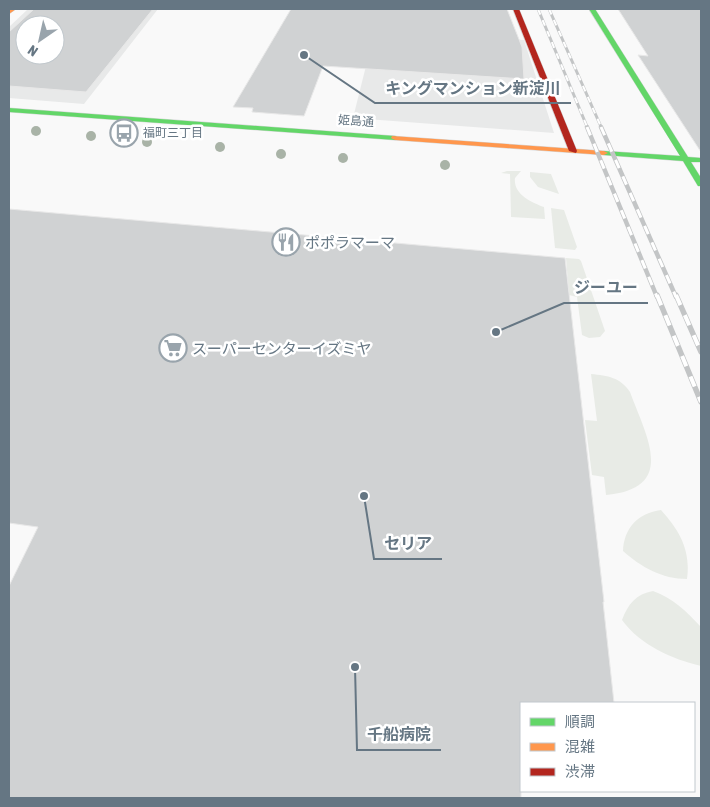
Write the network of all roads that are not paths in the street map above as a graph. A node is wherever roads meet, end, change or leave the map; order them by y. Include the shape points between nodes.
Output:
1 (13, 9) edge
2 (516, 9) edge
3 (592, 9) edge
4 (9, 12) edge
5 (9, 110) edge
6 (573, 151) junction
7 (684, 159) junction
8 (701, 160) edge
9 (701, 184) edge

1 - 4 street
2 - 6 street
3 - 7 street
5 - 6 street, 姫島通
6 - 7 street, 姫島通
7 - 8 street, 姫島通
7 - 9 street

